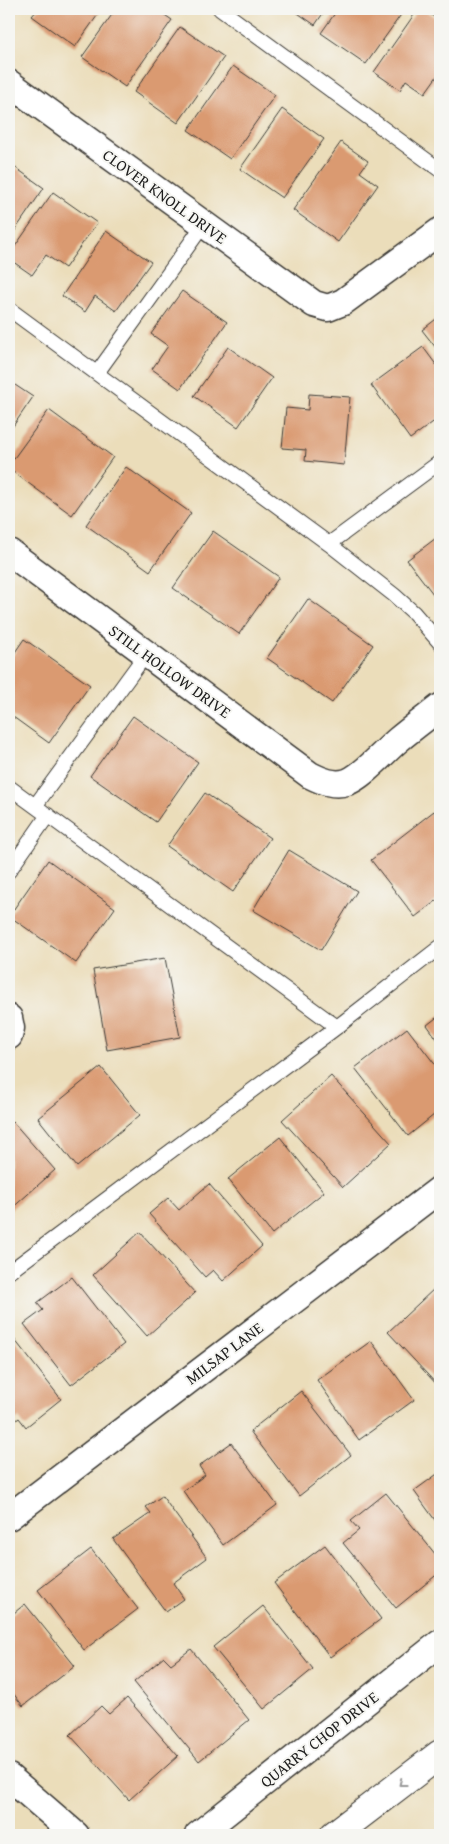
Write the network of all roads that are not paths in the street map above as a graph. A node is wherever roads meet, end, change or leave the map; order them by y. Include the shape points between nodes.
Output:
1 (220, 9) edge
2 (9, 84) edge
3 (440, 170) edge
4 (204, 224) junction
5 (440, 231) edge
6 (9, 309) edge
7 (97, 374) junction
8 (440, 462) edge
9 (329, 544) junction
10 (9, 552) edge
11 (440, 643) edge
12 (146, 654) junction
13 (440, 707) edge
14 (9, 786) edge
15 (35, 806) junction
16 (48, 815) junction
17 (9, 871) edge
18 (440, 947) edge
19 (337, 1027) junction
20 (439, 1193) edge
21 (9, 1272) edge
22 (9, 1517) edge
23 (440, 1643) edge
24 (440, 1754) edge
25 (9, 1776) edge
26 (76, 1835) edge
27 (198, 1835) edge
28 (334, 1835) edge

1 - 3 lane
2 - 4 street, CLOVER KNOLL DRIVE
4 - 5 street, CLOVER KNOLL DRIVE via 310,302 323,307 343,302
4 - 7 lane
6 - 7 lane
7 - 9 lane
8 - 9 lane
9 - 11 lane via 394,595
10 - 12 street, STILL HOLLOW DRIVE
12 - 13 street, STILL HOLLOW DRIVE via 310,775 334,784 348,782 359,775
12 - 15 lane
14 - 15 lane
15 - 16 lane
16 - 17 lane
16 - 19 lane
18 - 19 lane
19 - 21 lane
20 - 22 street, MILSAP LANE
23 - 27 street, QUARRY CHOP DRIVE
24 -> 28 main road
25 - 26 street

